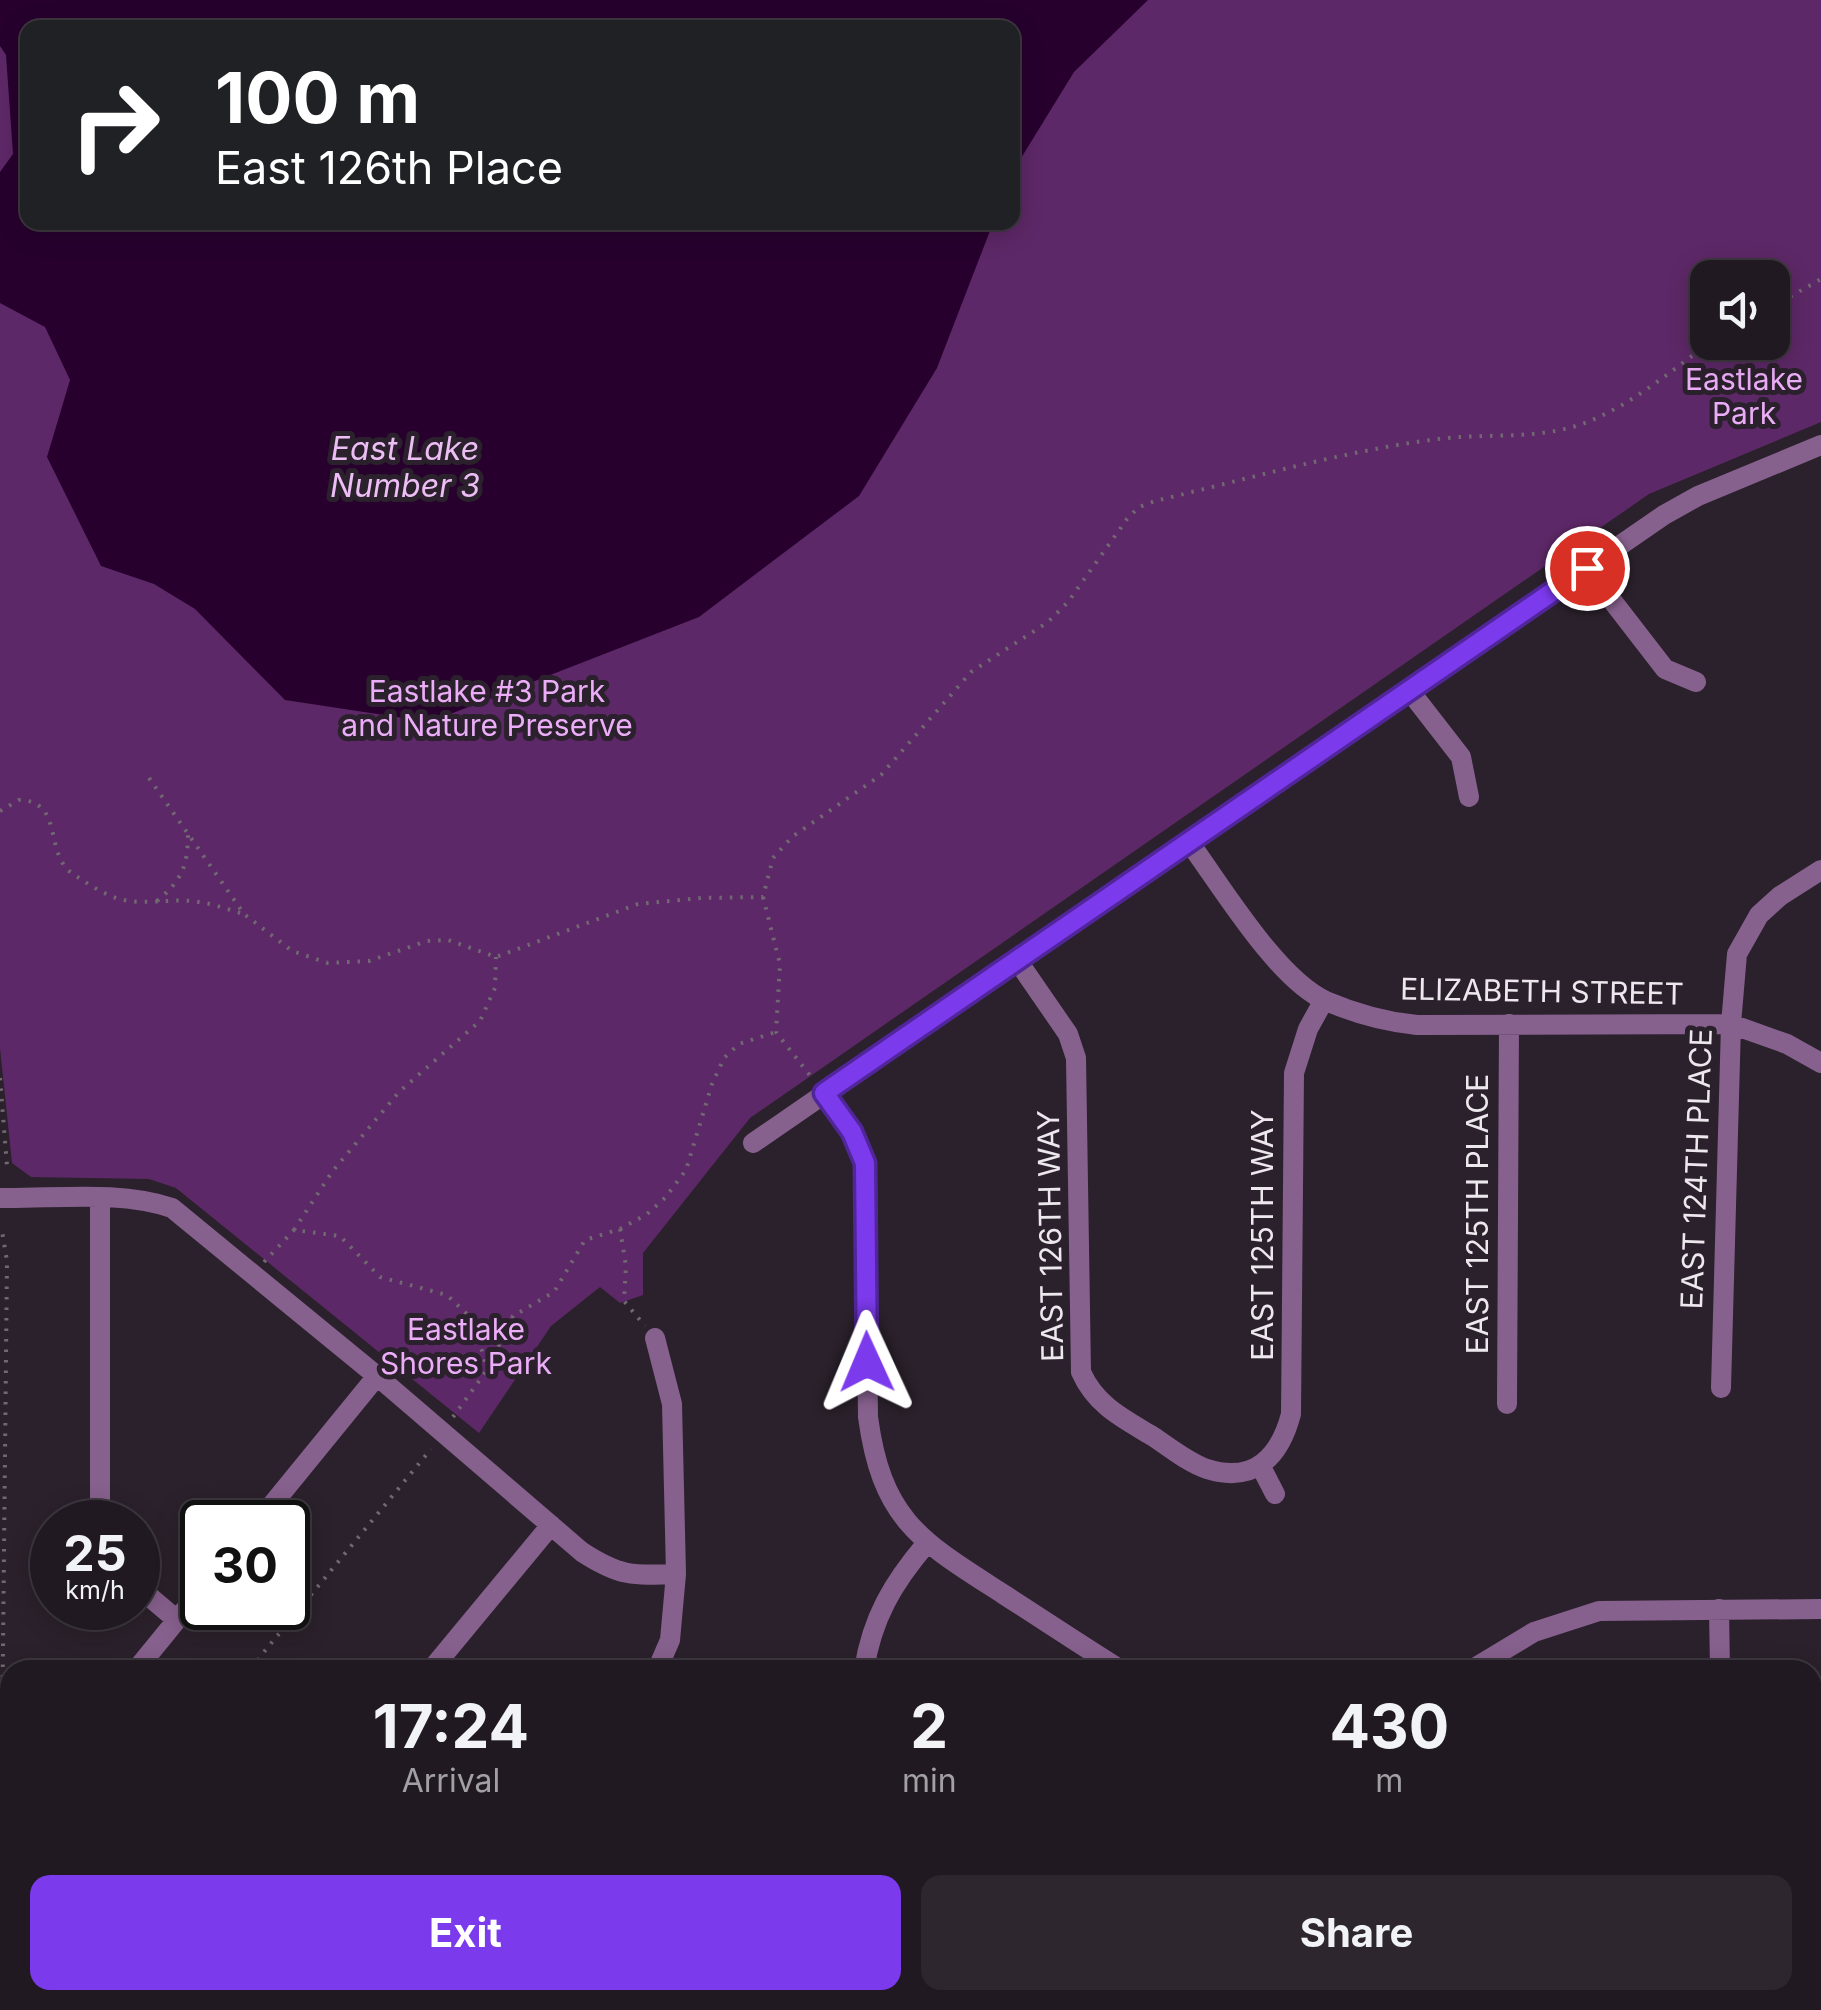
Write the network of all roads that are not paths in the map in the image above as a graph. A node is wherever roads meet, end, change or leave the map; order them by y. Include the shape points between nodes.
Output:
1 (1821, 445) edge
2 (1587, 568) junction
3 (1696, 682) dead end
4 (1408, 690) junction
5 (1469, 797) dead end
6 (1189, 842) junction
7 (1821, 870) edge
8 (1017, 960) junction
9 (1324, 1000) junction
10 (1510, 1024) junction
11 (1731, 1024) junction
12 (1821, 1063) edge
13 (824, 1093) junction
14 (753, 1142) dead end
15 (0, 1198) edge
16 (100, 1199) junction
17 (655, 1338) road end
18 (376, 1376) junction
19 (1721, 1388) dead end
20 (1507, 1404) dead end
21 (1260, 1465) junction
22 (1274, 1494) dead end
23 (100, 1500) edge
24 (276, 1500) edge
25 (551, 1525) junction
26 (926, 1544) junction
27 (676, 1574) junction
28 (160, 1606) edge
29 (1821, 1608) edge
30 (1719, 1609) junction
31 (180, 1616) edge
32 (177, 1620) junction
33 (144, 1660) edge
34 (439, 1660) edge
35 (661, 1660) edge
36 (865, 1660) edge
37 (1093, 1660) edge
38 (1488, 1660) edge
39 (1720, 1660) edge

1 - 2 street via 1681,505
2 - 3 street via 1666,669
2 - 4 street
4 - 5 street via 1462,757
4 - 6 street
6 - 8 street
6 - 9 street, ELIZABETH STREET via 1272,956
7 - 11 street, EAST 124TH PLACE via 1780,896 1745,935
8 - 13 street
8 - 21 street, EAST 126TH WAY via 1068,1034 1076,1058 1078,1334 1087,1386 1105,1407 1198,1465 1240,1472
9 - 10 street, ELIZABETH STREET via 1397,1023
9 - 21 street, EAST 125TH WAY via 1294,1073 1291,1414 1280,1446
10 - 11 street, ELIZABETH STREET
10 - 20 street, EAST 125TH PLACE
11 - 12 street, ELIZABETH STREET
11 - 19 street, EAST 124TH PLACE
13 - 14 street
13 - 26 street via 865,1163 872,1448 894,1503
15 - 16 street
16 - 18 street via 172,1208
16 - 23 street
17 - 27 street via 672,1404
18 - 24 street
18 - 25 street
21 - 22 street
25 - 27 street via 610,1570
25 - 34 street
26 - 36 street via 877,1614
26 - 37 street
27 - 35 street via 670,1640
28 - 32 street
29 - 30 street
30 - 38 street via 1599,1611 1534,1632
30 - 39 street
31 - 32 street
32 - 33 street

